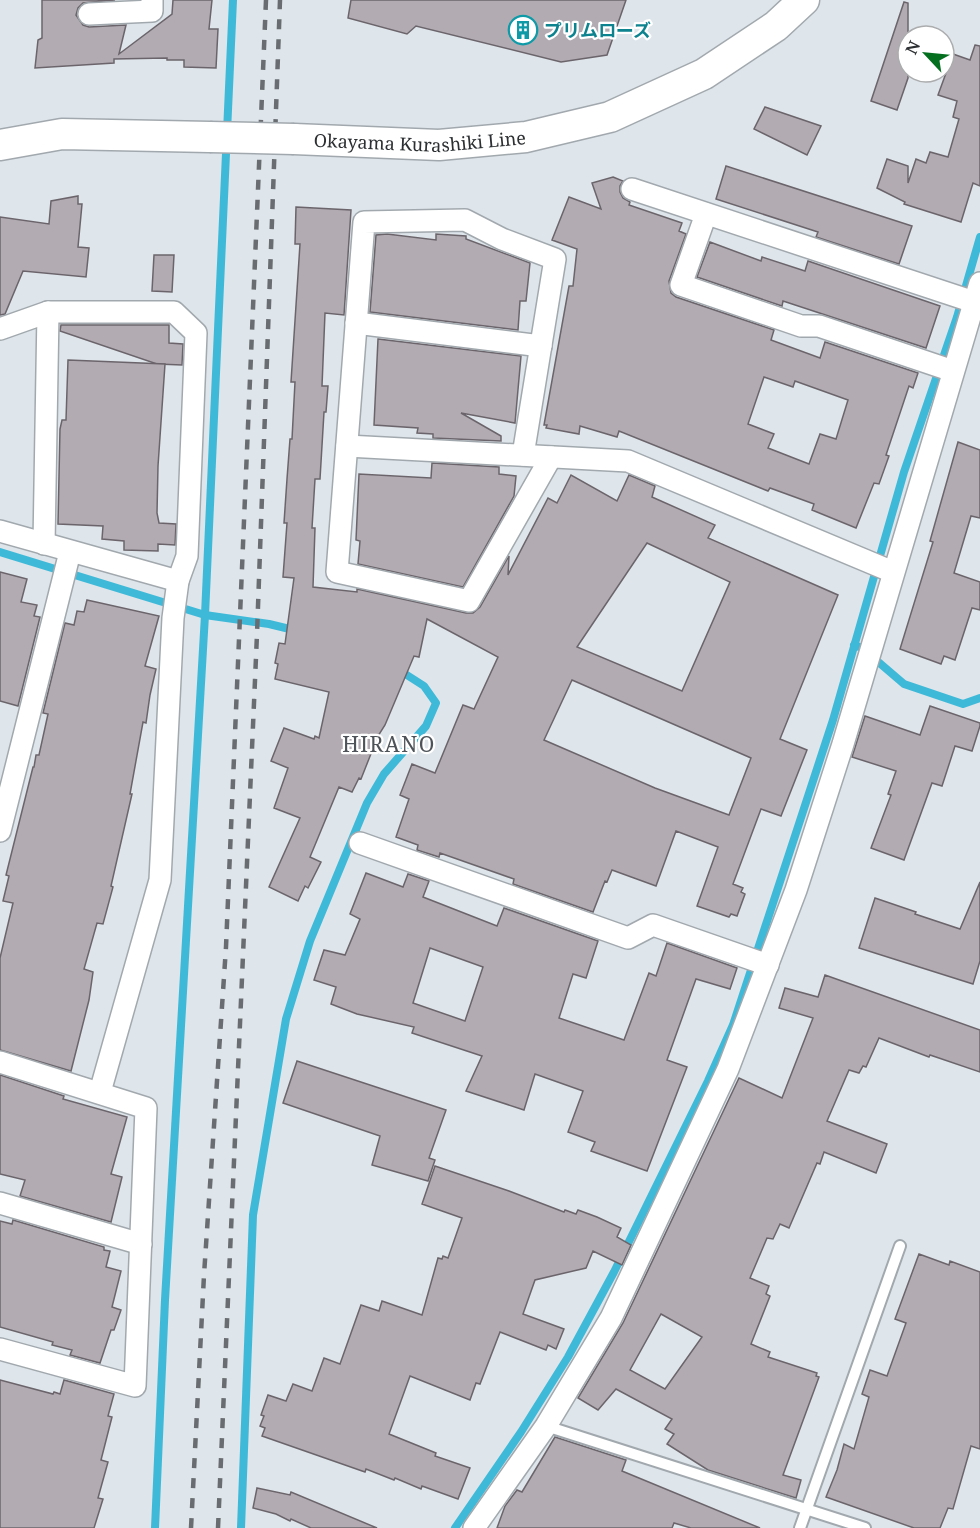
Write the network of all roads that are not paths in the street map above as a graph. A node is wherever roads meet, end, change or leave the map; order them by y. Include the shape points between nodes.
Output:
1 (152, 0) edge
2 (804, 0) edge
3 (89, 14) dead end
4 (0, 145) edge
5 (632, 189) dead end
6 (706, 214) junction
7 (968, 295) edge
8 (48, 312) junction
9 (356, 323) junction
10 (0, 329) edge
11 (541, 346) junction
12 (943, 368) junction
13 (346, 446) junction
14 (523, 455) junction
15 (551, 457) junction
16 (0, 531) edge
17 (44, 544) junction
18 (69, 556) junction
19 (890, 571) junction
20 (177, 587) junction
21 (0, 831) edge
22 (360, 843) dead end
23 (759, 962) junction
24 (0, 1062) edge
25 (100, 1092) junction
26 (0, 1203) edge
27 (141, 1244) junction
28 (900, 1246) dead end
29 (0, 1349) edge
30 (546, 1426) junction
31 (806, 1509) junction
32 (474, 1528) edge
33 (800, 1528) edge
34 (866, 1528) edge

1 - 3 street via 152,11
2 - 4 main road, Okayama Kurashiki Line, bridge via 776,26 704,74 610,117 526,137 439,145 62,134
5 - 6 street
6 - 7 street
6 - 12 street via 681,285
7 - 12 street
8 - 10 street
8 - 17 street
8 - 20 street via 174,312 196,333 187,556
9 - 11 street
9 - 11 street via 364,222 465,220 555,259
9 - 13 street
11 - 14 street
12 - 19 street
13 - 14 street
13 - 15 street via 337,572 469,601
14 - 15 street
15 - 19 street via 628,461
16 - 17 street
17 - 18 street
18 - 20 street
18 - 21 street
19 - 23 street via 869,655 796,890
20 - 25 street via 160,880
22 - 23 street via 628,938 653,925
23 - 30 street via 728,1069 611,1318
24 - 25 street
25 - 27 street via 146,1108
26 - 27 street
27 - 29 street via 135,1386
28 - 31 lane
30 - 31 lane
30 - 32 street
31 - 33 lane
31 - 34 lane

